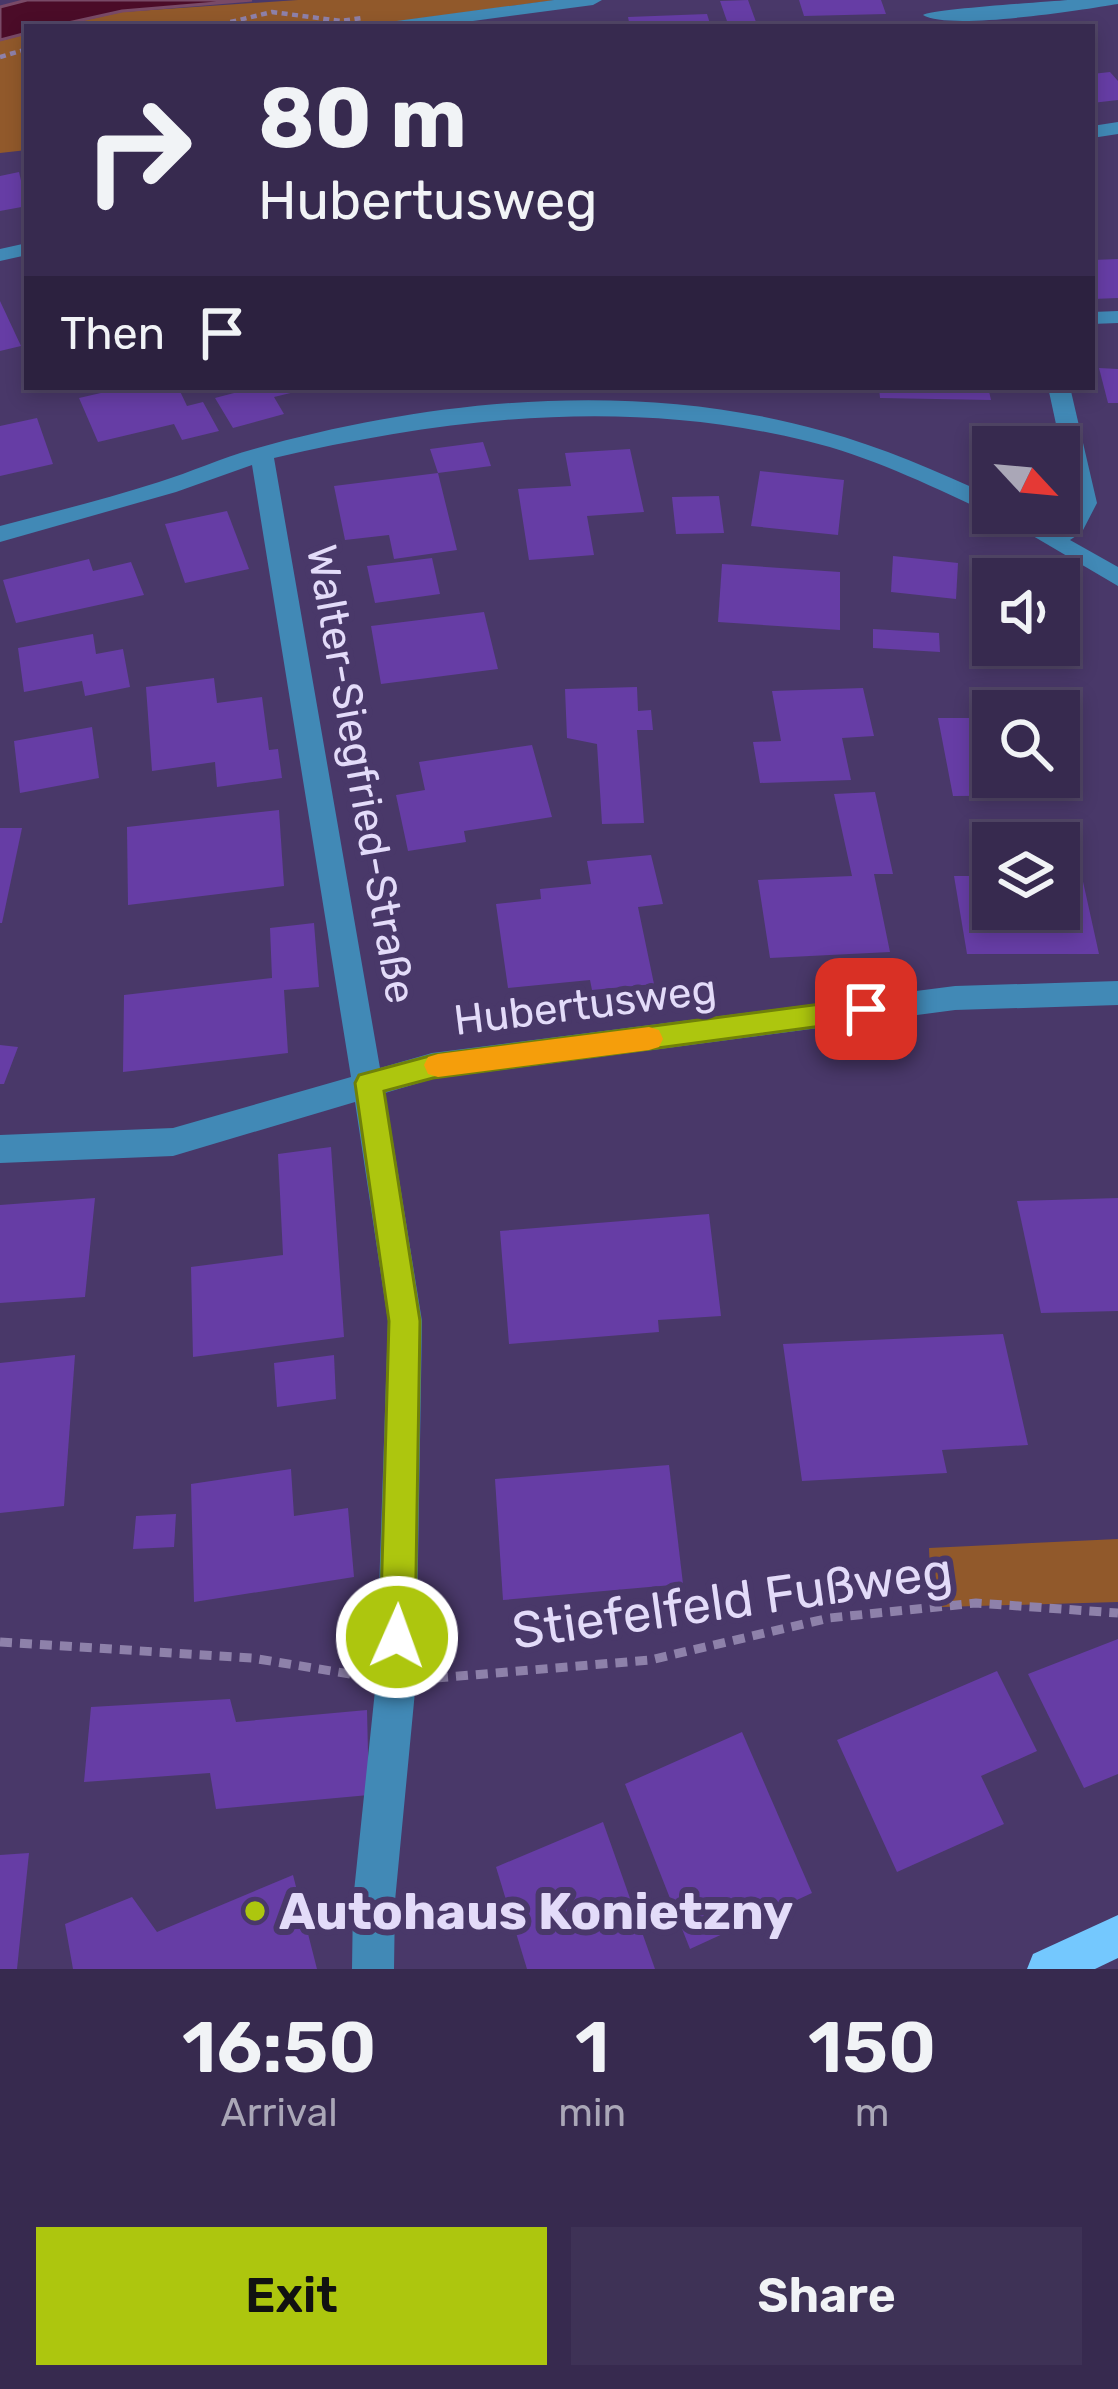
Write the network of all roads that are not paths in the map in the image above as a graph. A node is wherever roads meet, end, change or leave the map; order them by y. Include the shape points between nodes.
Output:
1 (593, 0) edge
2 (1115, 0) edge
3 (931, 14) edge
4 (385, 21) edge
5 (1060, 390) edge
6 (262, 454) junction
7 (972, 496) edge
8 (0, 534) edge
9 (1045, 534) edge
10 (1054, 539) junction
11 (1118, 578) edge
12 (1118, 993) edge
13 (369, 1083) junction
14 (0, 1149) edge
15 (1118, 1936) edge
16 (373, 1969) edge
17 (1048, 1969) edge

1 - 4 street
2 - 3 street
5 - 10 street via 1085,503 1074,527
6 - 7 street via 459,418 616,404 743,417 896,461
6 - 8 street
6 - 13 street, Walter-Siegfried-Straße
9 - 10 street
10 - 11 street
12 - 13 street, Hubertusweg via 955,998 433,1066
13 - 14 street, Hubertusweg via 173,1142
13 - 16 street, Walter-Siegfried-Straße via 405,1321 395,1681
15 - 17 main road

